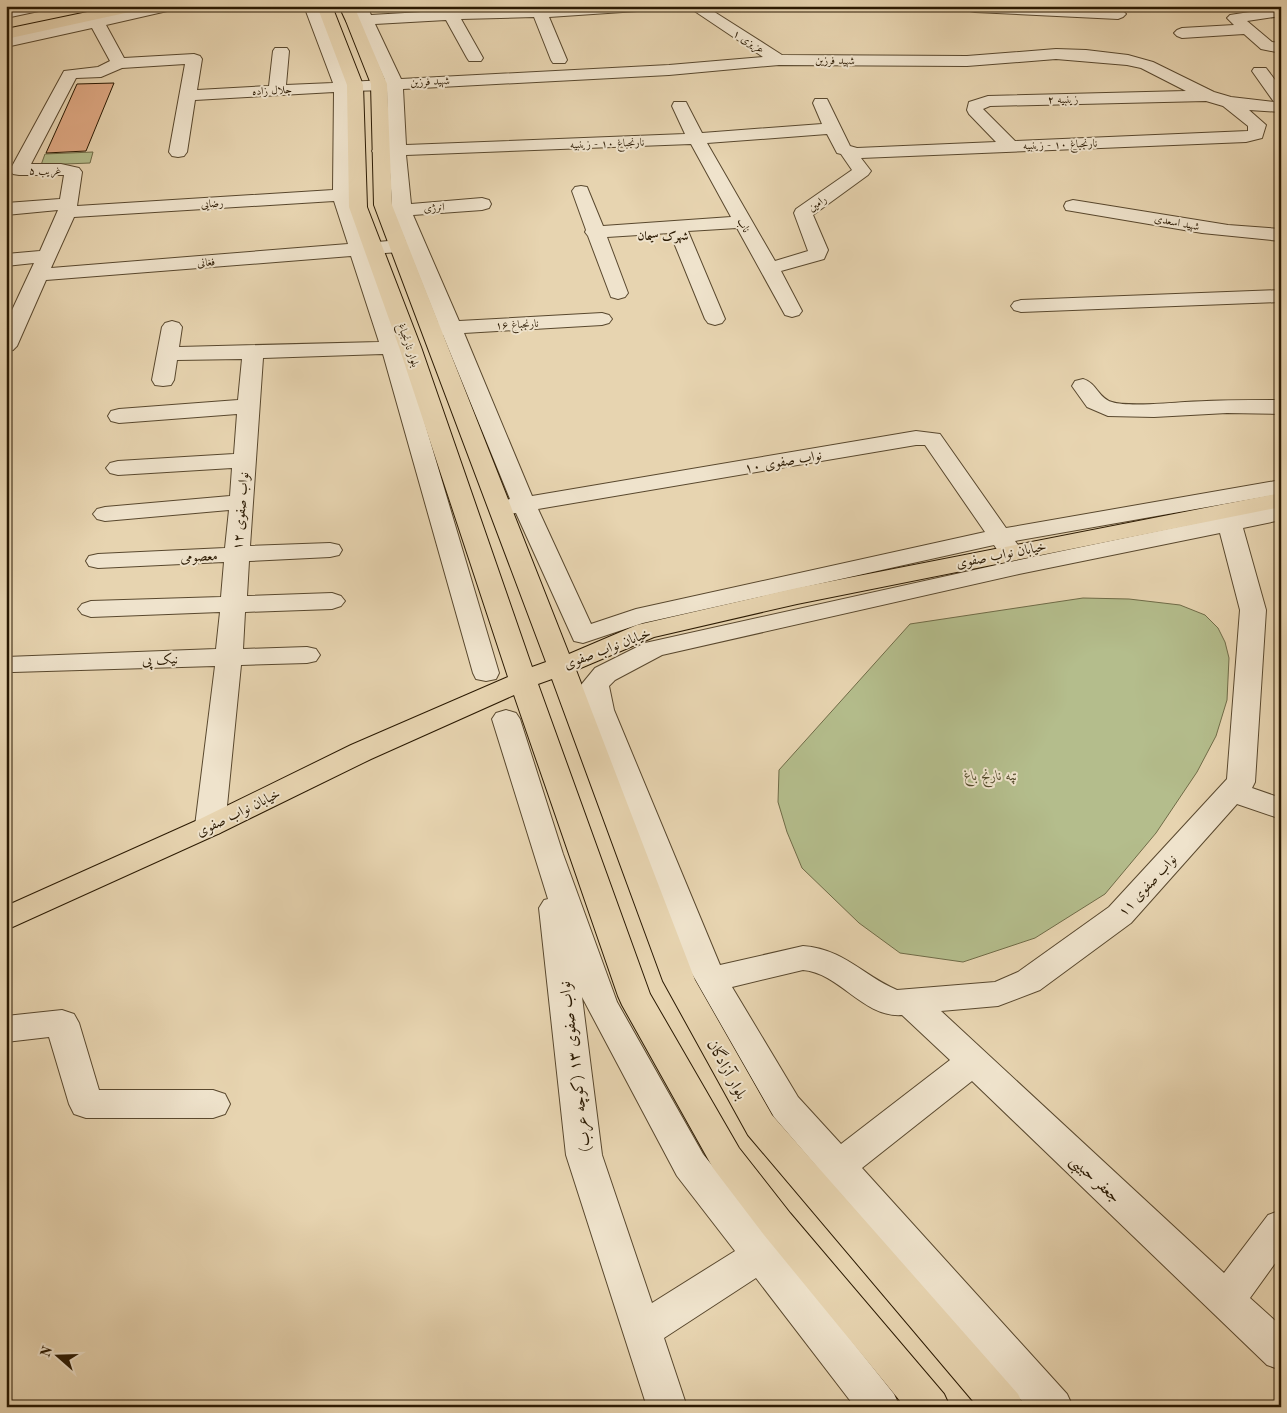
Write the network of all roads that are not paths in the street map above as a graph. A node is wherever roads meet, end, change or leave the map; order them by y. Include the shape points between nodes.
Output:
1 (43, 6) edge
2 (114, 6) edge
3 (139, 6) edge
4 (171, 6) edge
5 (188, 6) edge
6 (311, 6) edge
7 (324, 6) edge
8 (652, 6) edge
9 (694, 6) edge
10 (1249, 6) edge
11 (598, 8) edge
12 (975, 8) dead end
13 (1055, 9) edge
14 (1281, 11) edge
15 (539, 12) junction
16 (356, 13) edge
17 (6, 14) edge
18 (1118, 14) dead end
19 (1264, 14) junction
20 (451, 15) junction
21 (98, 24) junction
22 (1066, 26) dead end
23 (6, 29) edge
24 (1247, 29) junction
25 (1182, 33) dead end
26 (6, 34) edge
27 (1076, 40) dead end
28 (6, 42) edge
29 (1281, 48) edge
30 (281, 51) dead end
31 (1086, 55) junction
32 (475, 58) dead end
33 (559, 60) dead end
34 (779, 60) junction
35 (119, 63) junction
36 (1260, 71) dead end
37 (387, 83) junction
38 (348, 85) junction
39 (277, 90) junction
40 (188, 95) junction
41 (1208, 96) junction
42 (1281, 100) edge
43 (1229, 102) junction
44 (821, 103) dead end
45 (680, 106) dead end
46 (1281, 107) edge
47 (832, 128) junction
48 (696, 140) junction
49 (1010, 146) junction
50 (389, 151) junction
51 (178, 152) dead end
52 (848, 152) junction
53 (580, 191) dead end
54 (350, 194) junction
55 (482, 204) dead end
56 (1073, 206) dead end
57 (68, 208) junction
58 (6, 209) edge
59 (394, 210) junction
60 (741, 222) junction
61 (677, 227) junction
62 (594, 232) junction
63 (1281, 235) edge
64 (400, 246) junction
65 (366, 250) junction
66 (48, 256) junction
67 (6, 260) edge
68 (771, 268) junction
69 (38, 275) junction
70 (618, 293) dead end
71 (1281, 296) edge
72 (1021, 306) dead end
73 (792, 311) dead end
74 (14, 312) edge
75 (602, 319) dead end
76 (715, 320) dead end
77 (172, 327) dead end
78 (441, 328) junction
79 (6, 346) edge
80 (401, 348) junction
81 (253, 352) junction
82 (167, 354) junction
83 (163, 380) dead end
84 (1083, 386) dead end
85 (249, 406) junction
86 (1281, 407) edge
87 (119, 416) dead end
88 (245, 460) junction
89 (118, 468) dead end
90 (1281, 487) edge
91 (1281, 500) edge
92 (241, 502) junction
93 (524, 504) junction
94 (499, 508) junction
95 (1281, 513) edge
96 (106, 514) dead end
97 (1228, 518) junction
98 (1006, 544) junction
99 (330, 550) dead end
100 (237, 554) junction
101 (98, 561) dead end
102 (332, 601) dead end
103 (233, 604) junction
104 (91, 609) dead end
105 (307, 655) dead end
106 (228, 657) junction
107 (13, 664) dead end
108 (560, 666) junction
109 (486, 673) dead end
110 (524, 680) junction
111 (521, 717) junction
112 (1232, 792) junction
113 (1281, 809) edge
114 (210, 826) junction
115 (548, 854) junction
116 (6, 919) edge
117 (726, 976) dead end
118 (911, 1003) junction
119 (6, 1029) edge
120 (972, 1062) junction
121 (213, 1104) dead end
122 (828, 1179) junction
123 (1281, 1226) edge
124 (756, 1258) dead end
125 (1226, 1300) junction
126 (641, 1331) junction
127 (1281, 1352) edge
128 (667, 1407) edge
129 (880, 1407) edge
130 (930, 1407) edge
131 (1004, 1407) edge
132 (1054, 1407) edge

1 - 17 street
2 - 23 main road
3 - 26 main road
4 - 21 street
5 - 21 street
6 - 38 street
7 - 38 main road, بلوار نارنجباغ
8 - 11 street
9 - 34 street, عزیزی ۱
10 - 19 street
11 - 15 street
12 - 13 street
13 - 18 street
13 - 22 street
14 - 19 street
15 - 20 street
15 - 33 street
16 - 20 street
16 - 37 main road, بلوار نارنجباغ
19 - 24 street via 1235,18
20 - 32 street
21 - 28 street
21 - 35 street
24 - 25 street
24 - 29 street via 1267,46
27 - 31 street
30 - 39 street
31 - 34 street, شهید فرزین via 1056,54 967,61
31 - 41 street, شهید فرزین via 1147,65
34 - 37 street, شهید فرزین via 669,70
35 - 40 street via 194,59
35 - 57 street, غریب ۵ via 101,72 70,74 19,170 61,169 73,172
36 - 42 street
37 - 38 street, شهید فرزین
37 - 50 main road, بلوار نارنجباغ
38 - 39 street, جلال زاده
38 - 54 main road, بلوار نارنجباغ
39 - 40 street, جلال زاده
40 - 51 street
41 - 43 street, شهید فرزین
41 - 49 street, زینبیه ۲ via 988,101 974,106
43 - 46 street, شهید فرزین
43 - 49 street, نارنجباغ ۱۰ - زینبیه via 1257,125 1256,134 1246,137
44 - 47 street
45 - 48 street, ناب
47 - 48 street, نارنجباغ ۱۰ - زینبیه
47 - 52 street
48 - 50 street, نارنجباغ ۱۰ - زینبیه
48 - 60 street, ناب
49 - 52 street, نارنجباغ ۱۰ - زینبیه
50 - 59 main road, بلوار نارنجباغ via 383,205
52 - 68 street, رامین via 862,171 803,213 818,250 817,255
53 - 62 street
54 - 57 street, رضایی
54 - 65 main road, بلوار نارنجباغ via 358,207
55 - 59 street, انرژی
56 - 63 street, شهید اسعدی via 1228,232
57 - 58 street, رضایی
57 - 66 street, غریب ۵
59 - 64 main road, بلوار نارنجباغ
59 - 78 street
60 - 61 street
60 - 68 street, ناب
61 - 62 street
61 - 76 street
62 - 70 street
64 - 65 street, فغانی
64 - 78 main road, بلوار نارنجباغ
65 - 69 street, فغانی
65 - 80 main road, بلوار نارنجباغ
66 - 67 street
66 - 69 street, غریب ۵
68 - 73 street, ناب
69 - 74 street, غریب ۵
71 - 72 street
74 - 79 street, غریب ۵
75 - 78 street, نارنجباغ ۱۶
77 - 82 street
78 - 93 street
78 - 94 main road, بلوار نارنجباغ
80 - 81 street
80 - 109 street
80 - 110 main road, بلوار نارنجباغ
81 - 82 street
81 - 85 street, نواب صفوی ۱۲
82 - 83 street
84 - 86 street via 1096,402 1108,409
85 - 87 street
85 - 88 street, نواب صفوی ۱۲
88 - 89 street
88 - 92 street, نواب صفوی ۱۲
90 - 98 street
91 - 97 main road, خیابان نواب صفوی
92 - 96 street
92 - 100 street, نواب صفوی ۱۲
93 - 94 street, نواب صفوی ۱۰
93 - 98 street, نواب صفوی ۱۰ via 916,438 932,439
93 - 98 street via 583,635 636,617
94 - 108 main road, بلوار نارنجباغ
95 - 97 street
97 - 98 main road, خیابان نواب صفوی
97 - 112 street, نواب صفوی ۱۱ via 1253,610 1241,782
97 - 122 street via 654,648 605,674 595,685 600,710 707,972
98 - 108 main road, خیابان نواب صفوی via 646,631
99 - 100 street, معصومی
100 - 101 street, معصومی
100 - 103 street, نواب صفوی ۱۲
102 - 103 street
103 - 104 street
103 - 106 street, نواب صفوی ۱۲
105 - 106 street, نیک پی
106 - 107 street, نیک پی
106 - 114 street, نواب صفوی ۱۲
108 - 110 main road, خیابان نواب صفوی
108 - 122 main road, بلوار آزادگان via 678,981 760,1125
110 - 111 main road
110 - 114 main road, خیابان نواب صفوی via 361,752
111 - 115 street
111 - 130 main road via 634,996 726,1158
112 - 113 street
112 - 118 street, نواب صفوی ۱۱ via 1120,915 1029,981 998,994
114 - 116 main road, خیابان نواب صفوی
115 - 126 street, نواب صفوی ۱۳ (کوچه عرب) via 584,1155
115 - 129 street via 601,1003 690,1165
117 - 118 street, نواب صفوی ۱۱ via 803,958 817,959 830,964 874,994 894,1003
118 - 120 street, جعفر حبیبی
119 - 121 street via 62,1023 86,1104
120 - 122 street via 852,1155
120 - 125 street, جعفر حبیبی
122 - 131 main road, بلوار آزادگان
122 - 132 street
123 - 125 street
124 - 126 street
125 - 127 street, جعفر حبیبی
126 - 128 street, نواب صفوی ۱۳ (کوچه عرب)

